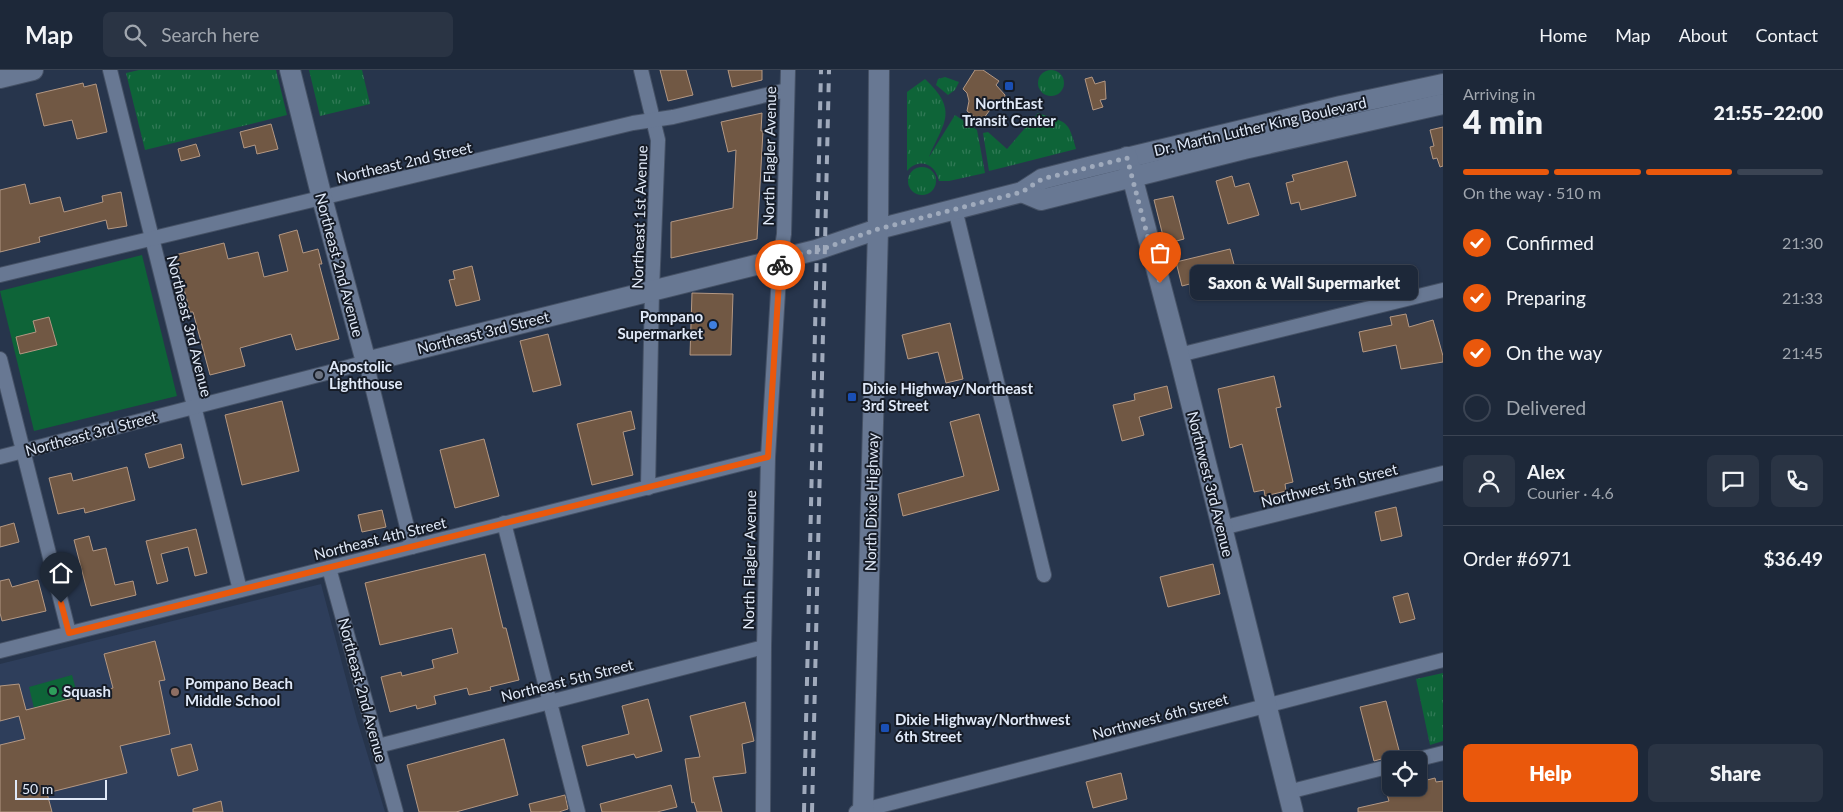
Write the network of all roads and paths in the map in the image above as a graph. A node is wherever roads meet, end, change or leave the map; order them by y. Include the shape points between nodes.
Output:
1 (33, 70) edge
2 (110, 70) edge
3 (290, 70) edge
4 (641, 70) edge
5 (788, 70) edge
6 (880, 70) edge
7 (0, 78) edge
8 (1443, 84) edge
9 (787, 90) junction
10 (1443, 104) edge
11 (653, 119) junction
12 (1242, 139) junction
13 (1127, 158) junction
14 (1132, 177) junction
15 (1022, 192) junction
16 (322, 198) junction
17 (955, 209) junction
18 (878, 229) junction
19 (152, 238) junction
20 (780, 259) junction
21 (0, 275) edge
22 (652, 290) junction
23 (1443, 290) edge
24 (1178, 355) junction
25 (0, 359) edge
26 (366, 362) junction
27 (193, 406) junction
28 (23, 451) junction
29 (0, 456) edge
30 (768, 457) junction
31 (1443, 473) edge
32 (648, 488) junction
33 (504, 523) junction
34 (1222, 528) junction
35 (412, 547) junction
36 (329, 568) junction
37 (1044, 575) dead end
38 (240, 590) junction
39 (69, 633) junction
40 (764, 646) junction
41 (0, 650) edge
42 (1443, 660) edge
43 (550, 701) junction
44 (1266, 705) junction
45 (378, 746) junction
46 (1443, 753) edge
47 (1427, 757) edge
48 (1382, 768) edge
49 (1288, 792) junction
50 (861, 811) edge
51 (396, 812) edge
52 (578, 812) edge
53 (763, 812) edge
54 (1293, 812) edge

1 - 7 main road
2 - 19 street, Northeast 3rd Avenue
3 - 16 main road, Northeast 2nd Avenue
4 - 11 street, Northeast 1st Avenue
5 - 9 street, North Flagler Avenue
6 - 18 main road, North Dixie Highway
8 - 12 main road, Dr. Martin Luther King Boulevard
9 - 11 street, Northeast 2nd Street
9 - 20 street, North Flagler Avenue via 784,234
10 - 12 main road, Dr. Martin Luther King Boulevard
11 - 16 street, Northeast 2nd Street
11 - 22 street, Northeast 1st Avenue via 658,140
12 - 13 main road, Dr. Martin Luther King Boulevard
12 - 14 main road, Dr. Martin Luther King Boulevard
13 - 14 main road, Northwest 3rd Avenue
13 - 15 main road, Dr. Martin Luther King Boulevard via 1042,179
14 - 15 main road, Dr. Martin Luther King Boulevard via 1040,200
14 - 24 main road, Northwest 3rd Avenue
15 - 17 main road, Dr. Martin Luther King Boulevard
16 - 19 street, Northeast 2nd Street
16 - 26 main road, Northeast 2nd Avenue
17 - 18 main road, Dr. Martin Luther King Boulevard
17 - 37 street
18 - 20 main road, Northeast 3rd Street via 825,248
18 - 50 main road, North Dixie Highway
19 - 21 street, Northeast 2nd Street
19 - 27 street, Northeast 3rd Avenue
20 - 22 main road, Northeast 3rd Street
20 - 30 street, North Flagler Avenue
22 - 26 main road, Northeast 3rd Street
22 - 32 street, Northeast 1st Avenue
23 - 24 street
24 - 34 main road, Northwest 3rd Avenue
25 - 28 street
26 - 27 street, Northeast 3rd Street
26 - 35 street, Northeast 2nd Avenue
27 - 28 street, Northeast 3rd Street
27 - 38 street, Northeast 3rd Avenue
28 - 29 street, Northeast 3rd Street
28 - 39 street
30 - 32 street, Northeast 4th Street
30 - 40 street, North Flagler Avenue
31 - 34 street, Northwest 5th Street
32 - 33 street, Northeast 4th Street
33 - 35 street, Northeast 4th Street
33 - 43 street
34 - 44 main road, Northwest 3rd Avenue
35 - 36 street, Northeast 4th Street
36 - 38 street, Northeast 4th Street
36 - 45 street, Northeast 2nd Avenue
38 - 39 street, Northeast 4th Street
39 - 41 street, Northeast 4th Street
40 - 43 street, Northeast 5th Street
40 - 53 street, North Flagler Avenue
42 - 44 street, Northwest 6th Street
43 - 45 street, Northeast 5th Street
43 - 52 street
44 - 49 main road, Northwest 3rd Avenue
44 - 50 street, Northwest 6th Street
45 - 51 street, Northeast 2nd Avenue
46 - 47 street
48 - 49 street
49 - 54 main road, Northwest 3rd Avenue

